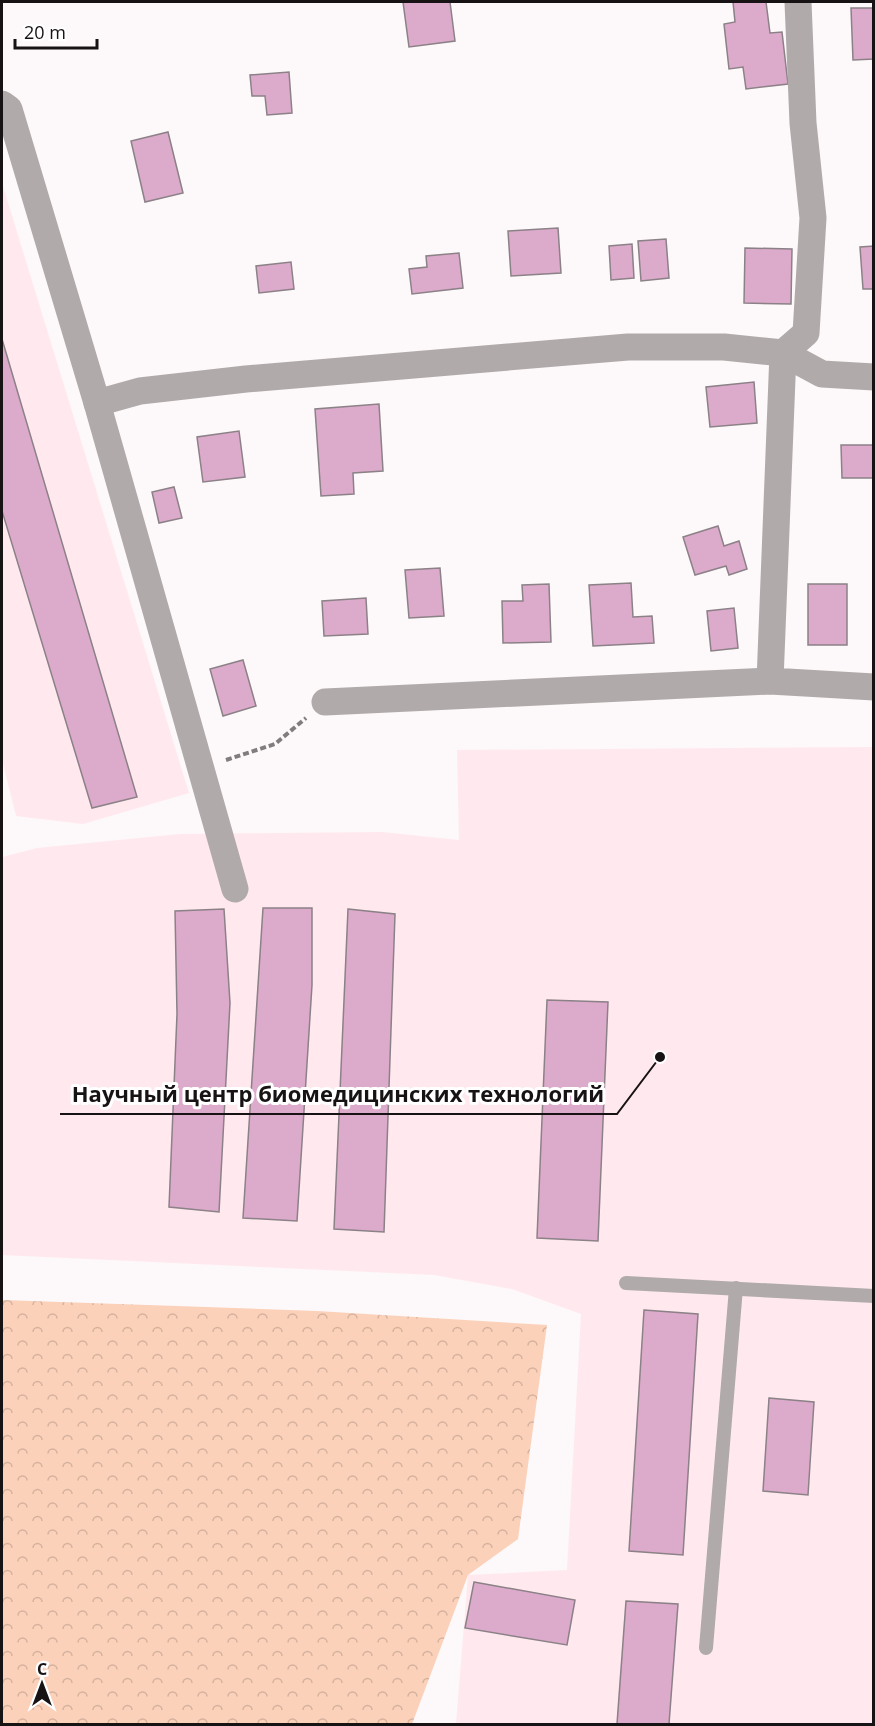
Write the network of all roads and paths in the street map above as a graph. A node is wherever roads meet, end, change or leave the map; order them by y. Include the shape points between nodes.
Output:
1 (798, 2) edge
2 (2, 104) edge
3 (783, 353) junction
4 (873, 377) edge
5 (97, 403) junction
6 (770, 681) junction
7 (873, 687) edge
8 (325, 702) joint
9 (201, 768) junction
10 (236, 889) dead end
11 (626, 1283) dead end
12 (736, 1288) junction
13 (873, 1296) edge
14 (706, 1648) dead end

1 - 3 street via 803,123 813,218 806,333
2 - 5 street via 9,109
3 - 4 street via 822,374
3 - 5 street via 724,347 628,347 246,379 140,391
3 - 6 street
5 - 9 street
6 - 7 street
6 - 8 street
8 - 9 path via 275,744
9 - 10 street
11 - 12 lane
12 - 13 lane
12 - 14 lane

